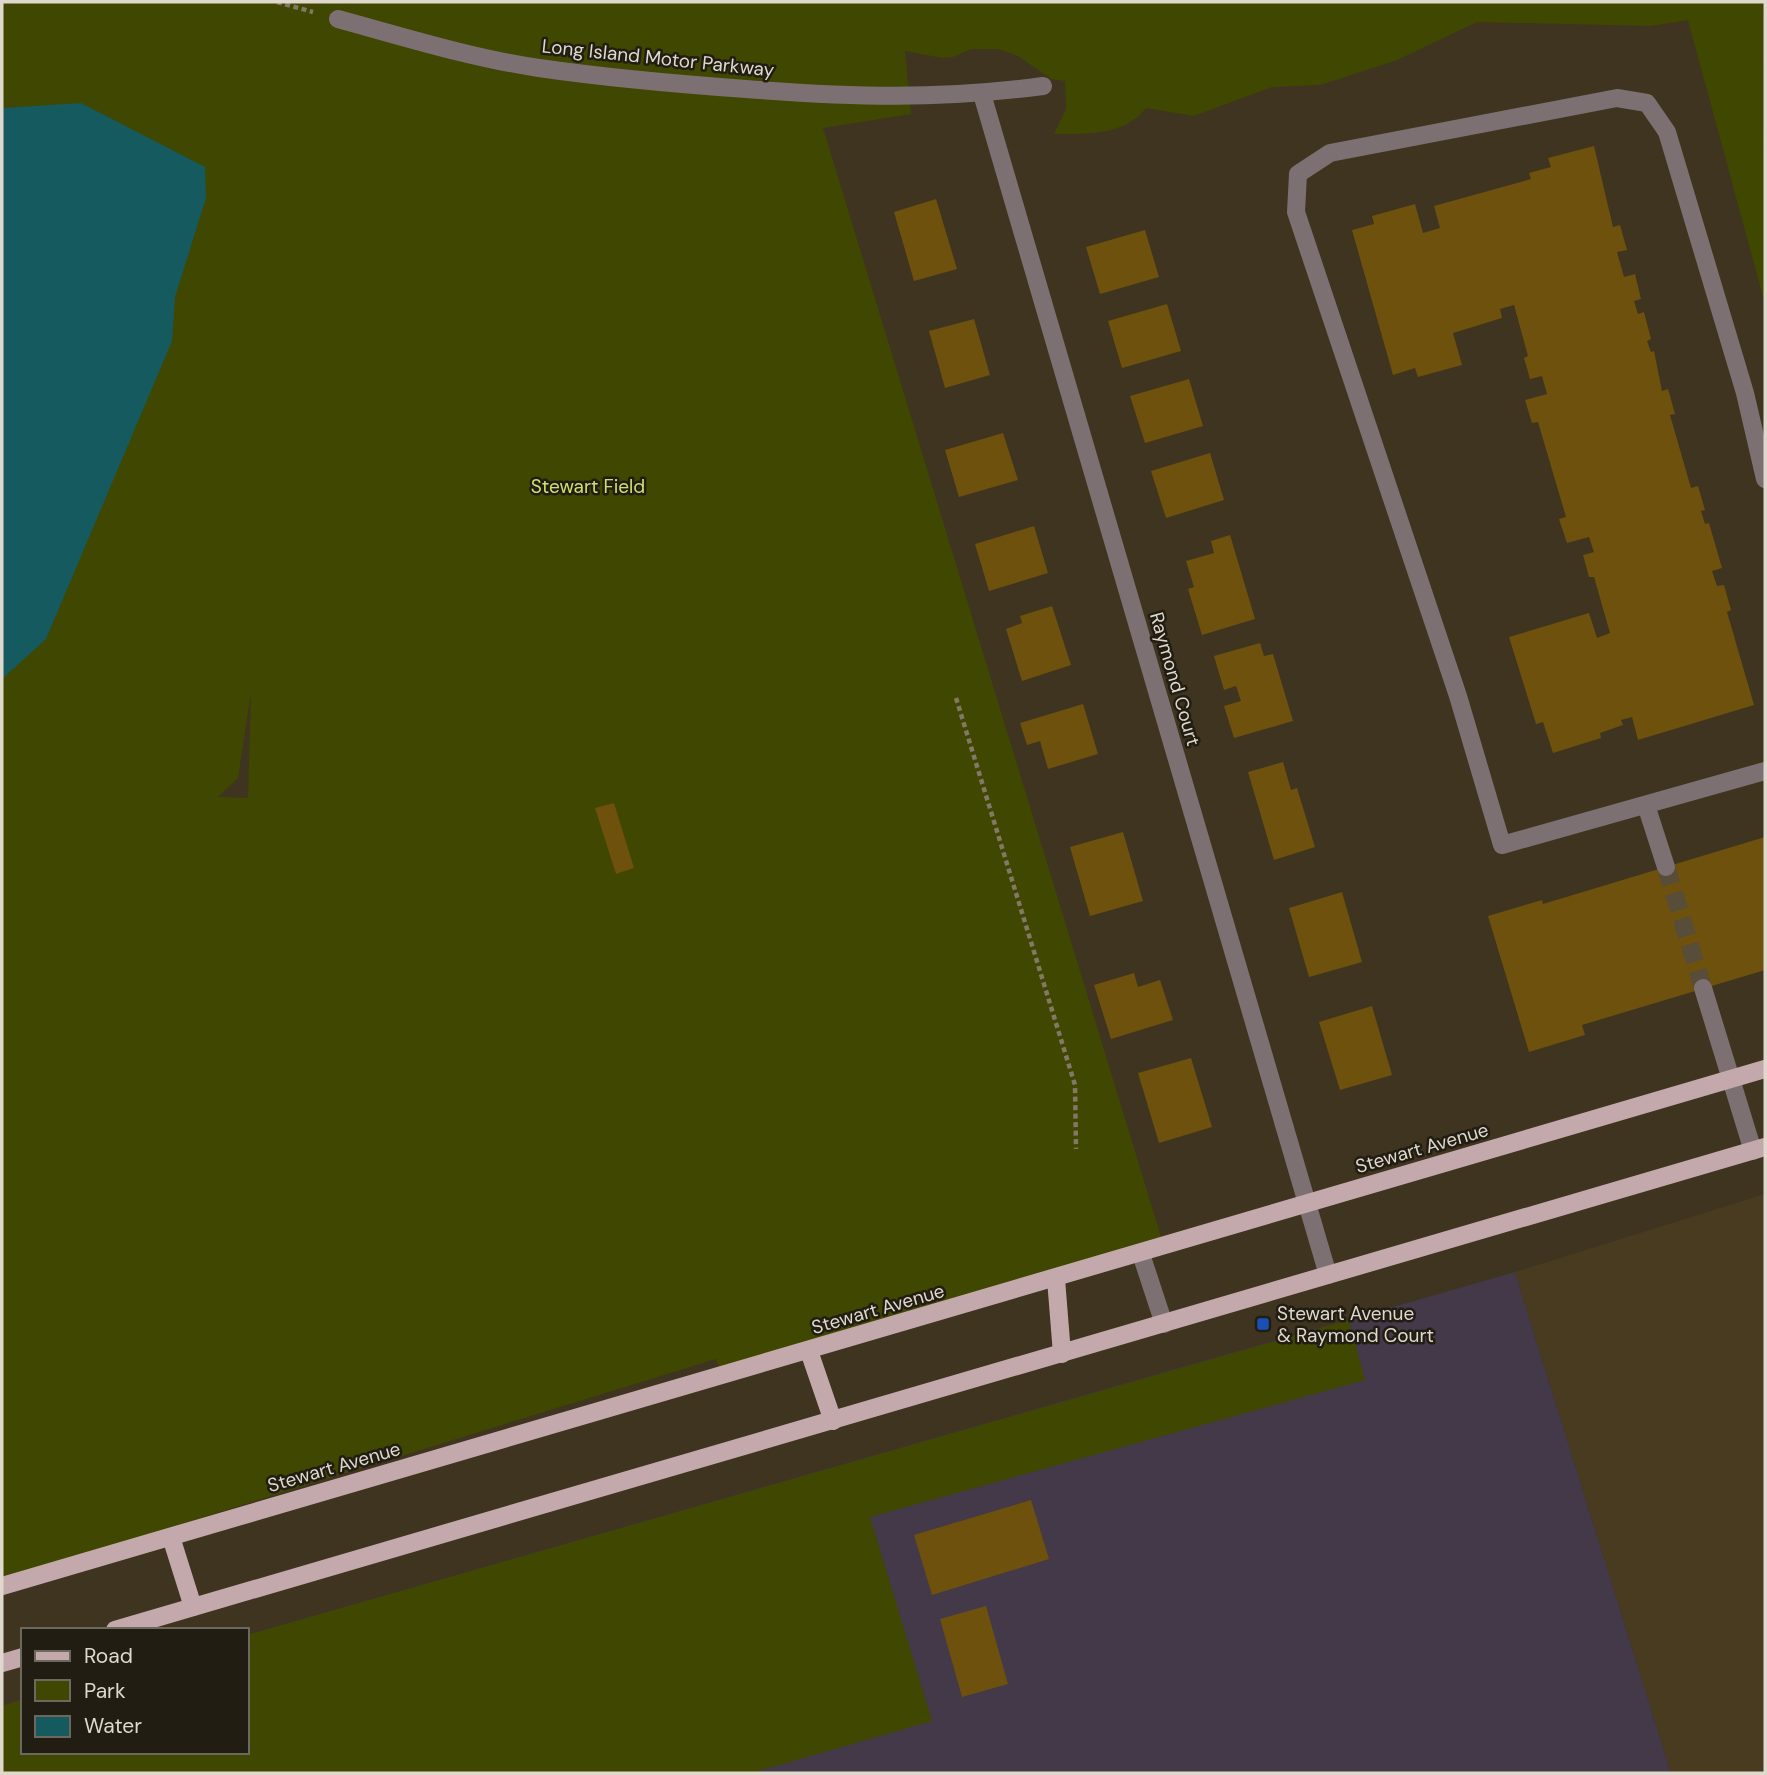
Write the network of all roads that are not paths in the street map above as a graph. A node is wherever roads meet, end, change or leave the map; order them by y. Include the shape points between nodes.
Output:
1 (338, 19) road end
2 (1043, 86) dead end
3 (982, 94) junction
4 (1765, 479) edge
5 (1765, 771) edge
6 (1646, 806) junction
7 (1666, 867) tunnel mouth
8 (1703, 988) tunnel mouth
9 (1765, 1069) edge
10 (1731, 1079) junction
11 (1759, 1149) edge
12 (1307, 1204) junction
13 (1141, 1254) junction
14 (1328, 1275) junction
15 (1056, 1279) junction
16 (1164, 1324) junction
17 (809, 1351) junction
18 (1062, 1354) junction
19 (833, 1421) junction
20 (171, 1536) junction
21 (2, 1586) edge
22 (193, 1607) junction
23 (122, 1628) edge
24 (21, 1658) edge
25 (2, 1663) edge

1 - 3 street, Long Island Motor Parkway via 537,68 654,82 855,98
2 - 3 street, Long Island Motor Parkway
3 - 12 street, Raymond Court
4 - 6 street via 1745,393 1667,132 1647,103 1617,98 1330,153 1298,174 1296,212 1458,696 1502,845
5 - 6 street
6 - 7 street
8 - 10 street
9 - 10 main road, Stewart Avenue
10 - 11 street
10 - 12 main road, Stewart Avenue
11 - 14 main road
12 - 13 main road, Stewart Avenue
12 - 14 street, Raymond Court
13 - 15 main road, Stewart Avenue
13 - 16 street
14 - 16 main road
15 - 17 main road, Stewart Avenue
15 - 18 main road
16 - 18 main road
17 - 19 main road
17 - 20 main road, Stewart Avenue
18 - 19 main road
19 - 22 main road
20 - 21 main road, Stewart Avenue
20 - 22 main road
22 - 23 main road
24 - 25 main road

